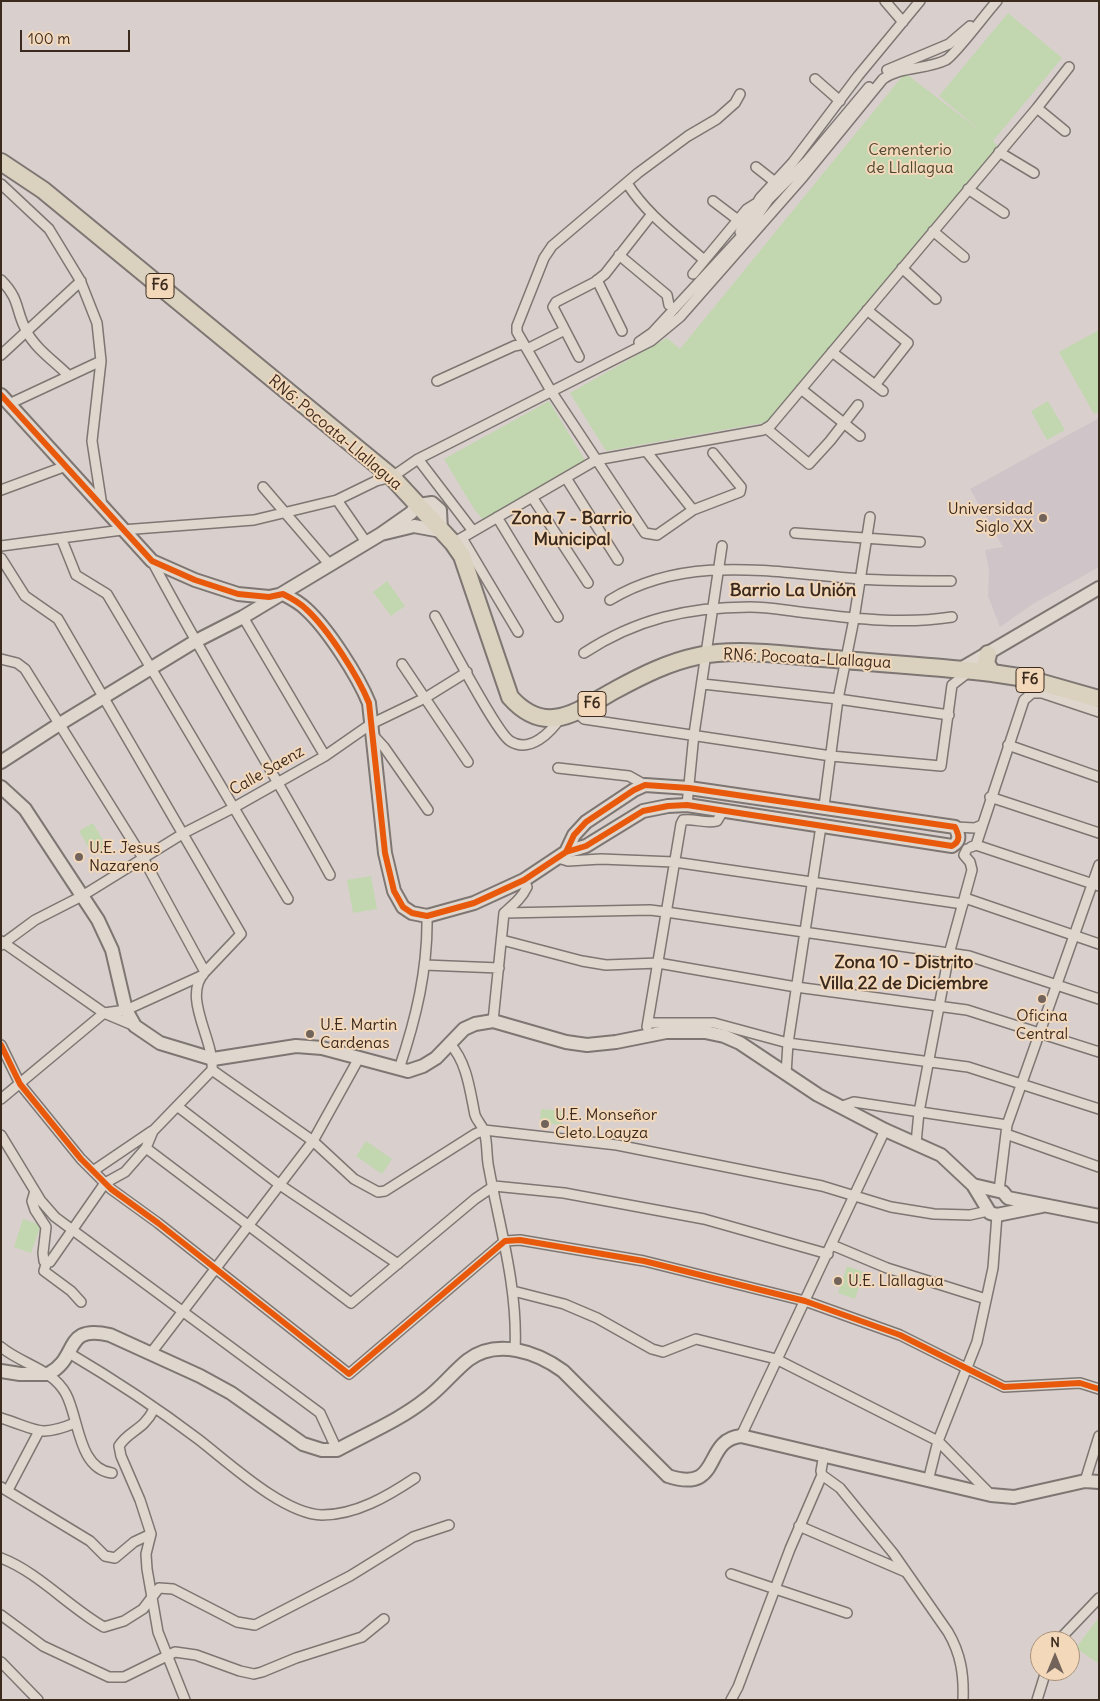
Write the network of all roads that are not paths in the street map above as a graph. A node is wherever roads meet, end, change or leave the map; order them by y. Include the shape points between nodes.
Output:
1 (885, 1) edge
2 (920, 1) edge
3 (998, 1) edge
4 (985, 14) junction
5 (903, 22) junction
6 (1069, 67) dead end
7 (815, 80) dead end
8 (740, 94) dead end
9 (840, 101) junction
10 (1036, 108) junction
11 (1065, 131) dead end
12 (999, 152) junction
13 (1, 162) edge
14 (756, 166) dead end
15 (1034, 173) dead end
16 (775, 182) junction
17 (627, 183) junction
18 (1, 184) edge
19 (968, 189) junction
20 (713, 201) dead end
21 (758, 202) junction
22 (1004, 213) dead end
23 (652, 214) junction
24 (738, 220) junction
25 (933, 230) junction
26 (731, 247) junction
27 (619, 255) junction
28 (964, 256) dead end
29 (704, 260) junction
30 (902, 268) junction
31 (693, 274) dead end
32 (1, 280) edge
33 (597, 280) junction
34 (81, 281) junction
35 (936, 299) dead end
36 (670, 306) dead end
37 (866, 310) junction
38 (565, 330) junction
39 (622, 331) dead end
40 (26, 332) junction
41 (526, 347) junction
42 (832, 352) junction
43 (625, 353) junction
44 (1, 355) edge
45 (579, 357) dead end
46 (101, 361) junction
47 (68, 375) junction
48 (437, 381) dead end
49 (875, 385) junction
50 (801, 389) junction
51 (551, 391) junction
52 (883, 391) dead end
53 (5, 400) edge
54 (858, 405) dead end
55 (845, 424) junction
56 (766, 428) junction
57 (860, 436) dead end
58 (646, 451) junction
59 (713, 453) dead end
60 (418, 459) junction
61 (596, 460) junction
62 (66, 466) junction
63 (392, 477) junction
64 (566, 478) junction
65 (263, 487) dead end
66 (1, 490) edge
67 (532, 497) junction
68 (337, 500) junction
69 (416, 505) junction
70 (102, 506) junction
71 (693, 510) junction
72 (283, 512) junction
73 (870, 517) dead end
74 (497, 518) junction
75 (433, 524) junction
76 (122, 530) junction
77 (473, 531) junction
78 (795, 533) dead end
79 (381, 534) junction
80 (867, 538) junction
81 (62, 540) junction
82 (458, 541) junction
83 (366, 542) junction
84 (920, 542) dead end
85 (1, 546) edge
86 (722, 546) dead end
87 (1, 558) edge
88 (618, 560) dead end
89 (152, 561) junction
90 (330, 565) junction
91 (719, 568) junction
92 (860, 579) junction
93 (951, 581) dead end
94 (588, 583) dead end
95 (1099, 588) edge
96 (283, 594) junction
97 (610, 600) dead end
98 (713, 609) junction
99 (435, 616) dead end
100 (243, 617) junction
101 (558, 617) dead end
102 (952, 617) dead end
103 (854, 619) junction
104 (518, 632) dead end
105 (194, 642) junction
106 (584, 653) dead end
107 (706, 654) junction
108 (988, 654) junction
109 (1, 659) edge
110 (845, 660) junction
111 (402, 664) dead end
112 (150, 669) junction
113 (965, 670) junction
114 (467, 672) junction
115 (992, 673) junction
116 (703, 684) junction
117 (103, 698) junction
118 (425, 698) junction
119 (838, 699) junction
120 (1099, 699) edge
121 (578, 712) junction
122 (1099, 712) edge
123 (949, 715) junction
124 (560, 718) junction
125 (58, 724) junction
126 (371, 729) junction
127 (694, 734) junction
128 (1008, 745) junction
129 (325, 756) junction
130 (831, 756) junction
131 (1, 762) edge
132 (468, 762) dead end
133 (558, 768) dead end
134 (1099, 777) edge
135 (279, 782) junction
136 (645, 786) junction
137 (1, 787) edge
138 (689, 788) junction
139 (990, 797) junction
140 (687, 805) junction
141 (824, 806) junction
142 (233, 808) junction
143 (428, 810) dead end
144 (723, 811) junction
145 (982, 825) junction
146 (821, 826) junction
147 (955, 827) junction
148 (184, 833) junction
149 (1099, 833) edge
150 (952, 846) junction
151 (972, 847) junction
152 (562, 855) junction
153 (143, 858) junction
154 (674, 862) junction
155 (1099, 864) edge
156 (330, 875) dead end
157 (524, 880) junction
158 (811, 884) junction
159 (1096, 885) edge
160 (82, 896) junction
161 (288, 899) dead end
162 (964, 901) junction
163 (666, 912) junction
164 (504, 913) junction
165 (427, 916) junction
166 (805, 932) junction
167 (1074, 936) junction
168 (502, 940) junction
169 (2, 943) edge
170 (1099, 944) edge
171 (949, 954) junction
172 (658, 963) junction
173 (425, 965) junction
174 (499, 968) junction
175 (204, 974) junction
176 (1056, 985) junction
177 (796, 987) junction
178 (1099, 999) edge
179 (939, 1005) junction
180 (126, 1010) junction
181 (104, 1013) junction
182 (493, 1021) junction
183 (648, 1023) junction
184 (135, 1026) junction
185 (1040, 1033) junction
186 (646, 1036) junction
187 (788, 1043) junction
188 (450, 1044) junction
189 (1, 1045) edge
190 (1099, 1052) edge
191 (359, 1058) junction
192 (929, 1061) junction
193 (212, 1064) junction
194 (399, 1069) junction
195 (786, 1074) junction
196 (20, 1084) junction
197 (1021, 1084) junction
198 (1, 1100) edge
199 (177, 1106) junction
200 (840, 1107) junction
201 (1099, 1109) edge
202 (919, 1112) junction
203 (484, 1130) junction
204 (885, 1130) junction
205 (1007, 1130) junction
206 (152, 1131) junction
207 (1, 1136) edge
208 (313, 1141) junction
209 (916, 1144) junction
210 (146, 1148) junction
211 (1099, 1167) edge
212 (93, 1171) junction
213 (105, 1183) junction
214 (280, 1184) junction
215 (973, 1185) junction
216 (494, 1186) junction
217 (35, 1191) junction
218 (1001, 1193) junction
219 (854, 1196) junction
220 (1042, 1206) junction
221 (994, 1210) junction
222 (1099, 1216) edge
223 (247, 1224) junction
224 (71, 1229) junction
225 (505, 1241) junction
226 (832, 1245) junction
227 (828, 1254) junction
228 (47, 1261) junction
229 (398, 1264) junction
230 (215, 1267) junction
231 (512, 1291) junction
232 (986, 1299) junction
233 (81, 1302) dead end
234 (805, 1302) junction
235 (183, 1312) junction
236 (1, 1347) edge
237 (515, 1350) junction
238 (151, 1353) junction
239 (69, 1354) junction
240 (776, 1359) junction
241 (967, 1370) junction
242 (1, 1371) edge
243 (48, 1374) junction
244 (1099, 1389) edge
245 (154, 1409) junction
246 (1, 1418) edge
247 (75, 1423) junction
248 (38, 1432) junction
249 (741, 1436) junction
250 (1099, 1436) edge
251 (938, 1440) junction
252 (337, 1450) junction
253 (824, 1454) junction
254 (112, 1473) dead end
255 (822, 1475) junction
256 (415, 1478) dead end
257 (928, 1481) junction
258 (1084, 1481) junction
259 (1099, 1482) edge
260 (4, 1489) edge
261 (991, 1495) junction
262 (449, 1525) dead end
263 (799, 1526) junction
264 (151, 1534) junction
265 (1, 1558) edge
266 (906, 1572) junction
267 (732, 1574) dead end
268 (775, 1588) junction
269 (152, 1596) junction
270 (1099, 1598) edge
271 (847, 1613) dead end
272 (1, 1615) edge
273 (384, 1619) dead end
274 (1068, 1631) edge
275 (166, 1655) junction
276 (1, 1662) edge
277 (1043, 1681) edge
278 (38, 1700) edge
279 (184, 1700) edge
280 (731, 1700) edge
281 (963, 1700) edge
282 (1037, 1700) edge

1 - 5 street
2 - 5 street
3 - 4 street
4 - 26 street via 949,44 879,76
4 - 43 street via 949,59 927,67 891,73 883,79 804,177 680,317 651,341
5 - 9 street
6 - 10 street
7 - 9 street
8 - 17 street via 717,119 688,136
9 - 16 street
10 - 11 street
10 - 12 street
12 - 15 street
12 - 19 street
13 - 63 highway, RN6: Pocoata-Llallagua / F6 via 50,196
14 - 16 street
16 - 21 street
17 - 23 street
17 - 41 street via 552,246 544,258 517,326
18 - 34 street via 49,229
19 - 22 street
19 - 25 street
20 - 24 street
21 - 24 street
21 - 26 street
23 - 27 street
23 - 29 street
24 - 29 street
25 - 28 street
25 - 30 street
26 - 43 street via 652,332
27 - 33 street
27 - 36 street via 667,295
29 - 31 street
30 - 35 street
30 - 37 street
32 - 40 street via 17,300
33 - 38 street via 556,302 554,307
33 - 39 street
34 - 40 street
34 - 46 street via 98,323
37 - 42 street
37 - 49 street via 908,343
38 - 41 street
38 - 45 street
40 - 44 street
40 - 47 street
41 - 48 street via 514,346
41 - 51 street
42 - 49 street
42 - 50 street
43 - 51 street
46 - 47 street
46 - 70 street via 92,441
47 - 53 street
49 - 52 street
50 - 55 street
50 - 56 street
51 - 60 street
51 - 61 street
53 - 62 street
54 - 55 street
55 - 56 street via 808,464
55 - 57 street
56 - 58 street
58 - 61 street
58 - 71 street
59 - 71 street via 741,487 740,492
60 - 63 street
60 - 77 street
61 - 64 street
61 - 71 street via 645,533 657,535
62 - 66 street
62 - 70 street
63 - 68 street
63 - 69 highway, RN6: Pocoata-Llallagua / F6
64 - 67 street
64 - 88 street
65 - 72 street
67 - 74 street
67 - 94 street
68 - 72 street
68 - 83 street
69 - 75 highway, RN6: Pocoata-Llallagua / F6
69 - 79 street
70 - 76 street
72 - 76 street via 254,520
72 - 90 street
73 - 80 street
74 - 77 street
74 - 101 street
75 - 79 street
75 - 82 highway, RN6: Pocoata-Llallagua / F6
76 - 81 street
76 - 89 street
77 - 82 street
78 - 80 street
79 - 83 street
80 - 84 street
80 - 92 street
81 - 85 street
81 - 112 street via 76,575 107,594
82 - 104 street
82 - 124 highway, RN6: Pocoata-Llallagua / F6 via 510,697 537,716
83 - 90 street
86 - 91 street
87 - 117 street via 26,596 58,619
89 - 96 street via 238,594 269,597
89 - 105 street
90 - 96 street
91 - 92 street
91 - 97 street via 659,580
91 - 98 street
92 - 93 street
92 - 103 street
95 - 108 street
96 - 100 street
96 - 126 street via 316,619 362,688 369,703
98 - 103 street via 752,607
98 - 106 street via 671,614 646,622 610,636
98 - 107 street
99 - 114 street
100 - 105 street
100 - 129 street
102 - 103 street via 904,622
103 - 110 street
105 - 112 street
105 - 135 street
107 - 110 highway, RN6: Pocoata-Llallagua / F6 via 772,654
107 - 116 street
107 - 121 highway, RN6: Pocoata-Llallagua / F6 via 664,666
108 - 113 street
108 - 115 highway via 986,663
109 - 125 street via 25,669
110 - 113 highway, RN6: Pocoata-Llallagua / F6
110 - 119 street
111 - 118 street
112 - 117 street
112 - 142 street
113 - 115 highway, RN6: Pocoata-Llallagua / F6
113 - 123 street via 952,685
114 - 118 street, Calle Saenz
114 - 124 street via 497,725 510,741 534,743 552,730
115 - 120 highway, RN6: Pocoata-Llallagua / F6 via 1025,678
116 - 119 street
116 - 127 street
117 - 125 street
117 - 148 street
118 - 126 street, Calle Saenz
118 - 132 street
119 - 123 street
119 - 130 street
121 - 124 highway, RN6: Pocoata-Llallagua / F6
121 - 127 street via 584,720
122 - 128 street via 1054,695 1032,693 1024,700
123 - 130 street via 941,766
125 - 131 street
125 - 153 street
126 - 129 street, Calle Saenz
126 - 143 street
126 - 165 street via 385,852 394,890 412,914
127 - 130 street
127 - 138 street
128 - 134 street
128 - 139 street
129 - 135 street, Calle Saenz
130 - 141 street
133 - 136 street via 629,776
135 - 142 street, Calle Saenz
135 - 156 street
136 - 138 street
136 - 152 street via 586,822
137 - 160 street via 24,809
138 - 140 street
138 - 141 street
139 - 145 street
139 - 149 street
140 - 144 street
140 - 152 street via 643,811 586,846
141 - 147 street
142 - 148 street, Calle Saenz
142 - 161 street
144 - 146 street
144 - 154 street via 721,818 711,822 683,820
145 - 147 street
145 - 151 street
146 - 150 street
146 - 158 street
147 - 150 street via 959,838
148 - 153 street, Calle Saenz
148 - 175 street via 241,934
150 - 151 street
151 - 159 street
151 - 162 street via 964,855 972,870
152 - 154 street via 568,861
152 - 157 street
153 - 160 street, Calle Saenz
153 - 175 street
154 - 158 street
154 - 163 street
155 - 159 street
157 - 164 street via 525,891
157 - 165 street via 474,903
158 - 162 street
158 - 166 street
159 - 167 street
160 - 169 street, Calle Saenz via 35,920
160 - 180 street via 112,950
162 - 167 street
162 - 171 street
163 - 164 street
163 - 166 street
163 - 172 street
164 - 168 street
165 - 173 street
166 - 171 street
166 - 177 street
167 - 170 street
167 - 176 street
168 - 172 street via 598,964
168 - 174 street
169 - 181 street
171 - 176 street via 969,956
171 - 179 street
172 - 177 street
172 - 183 street
173 - 174 street
173 - 194 street via 413,1028
174 - 182 street
175 - 180 street
175 - 193 street via 196,1000
176 - 178 street
176 - 185 street
177 - 179 street
177 - 187 street
179 - 185 street via 967,1010
179 - 192 street
180 - 181 street
180 - 184 street
181 - 184 street
181 - 196 street
182 - 186 street via 580,1044
182 - 188 street via 464,1029
183 - 186 street
183 - 187 street via 714,1023
184 - 193 street via 160,1043
185 - 190 street
185 - 197 street
186 - 195 street via 684,1031 724,1036
187 - 192 street
187 - 195 street
188 - 194 street via 423,1066 408,1071
188 - 203 street via 469,1083 476,1117
189 - 196 street
191 - 193 street via 322,1048 296,1046
191 - 194 street
191 - 208 street
192 - 197 street via 968,1067
192 - 202 street
193 - 199 street
193 - 208 street
195 - 200 street
196 - 198 street
196 - 212 street
197 - 201 street
197 - 205 street
199 - 206 street
199 - 214 street
200 - 202 street via 854,1102
200 - 204 street
202 - 205 street
202 - 209 street
203 - 208 street via 385,1191 378,1192 354,1179
203 - 216 street
203 - 219 street via 617,1145 813,1184
204 - 209 street
204 - 219 street
205 - 211 street
205 - 218 street
206 - 210 street
206 - 212 street
207 - 217 street
208 - 214 street
209 - 215 street via 941,1155
210 - 213 street via 125,1172
210 - 223 street
212 - 213 street
213 - 224 street
213 - 230 street
214 - 223 street
214 - 229 street
215 - 218 street
215 - 221 street
216 - 225 street
216 - 227 street via 564,1193 704,1219
216 - 229 street
217 - 224 street via 55,1217
217 - 228 street via 34,1210 46,1227 43,1253 44,1261
218 - 220 street
218 - 221 street via 986,1198
218 - 221 street via 1008,1208
219 - 221 street via 891,1207 934,1214 970,1215
219 - 226 street
220 - 221 street
220 - 222 street
221 - 232 street via 992,1268
223 - 229 street via 351,1303
223 - 230 street
224 - 228 street via 54,1258
224 - 235 street
225 - 230 street via 349,1374
225 - 231 street
225 - 234 street via 520,1240 644,1261
226 - 227 street
226 - 232 street via 887,1268
227 - 234 street
228 - 233 street via 44,1272 71,1290
230 - 235 street
231 - 237 street
231 - 240 street via 564,1304 663,1352 696,1339
232 - 241 street
234 - 240 street
234 - 241 street via 900,1335
235 - 238 street
235 - 252 street via 320,1413
236 - 243 street
237 - 249 street via 548,1360 563,1371 668,1476 681,1481 695,1480 708,1470 724,1442 732,1436
237 - 252 street via 484,1352 469,1359 426,1399
238 - 239 street via 95,1332 84,1333 77,1338
238 - 252 street via 231,1393 303,1444 322,1450
239 - 243 street via 55,1371
239 - 245 street via 102,1372
240 - 249 street
240 - 251 street
241 - 244 street via 1004,1387 1080,1384
241 - 251 street
242 - 243 street
243 - 247 street via 72,1404
245 - 256 street via 257,1486 296,1510 321,1515 346,1511 387,1498
245 - 264 street via 147,1422 124,1438 119,1446
246 - 248 street
247 - 248 street
247 - 254 street via 93,1462 105,1472
248 - 260 street
249 - 253 street
250 - 258 street
251 - 257 street
251 - 261 street
253 - 255 street
253 - 257 street
255 - 263 street
255 - 266 street via 840,1488
257 - 261 street
258 - 259 street
258 - 261 street via 1014,1497
260 - 264 street via 90,1541 106,1556 115,1558 134,1542
262 - 269 street via 413,1537 350,1576 255,1625 237,1622 173,1589 159,1588
263 - 266 street
263 - 268 street
264 - 269 street via 146,1554
265 - 269 street via 63,1596 104,1627 124,1621 143,1609
266 - 281 street via 956,1646 962,1665
267 - 268 street
268 - 271 street
268 - 280 street
269 - 275 street
270 - 274 street
272 - 275 street via 43,1646 109,1677 124,1677
273 - 275 street via 362,1638 254,1674 185,1652
275 - 279 street
276 - 278 street
277 - 282 street

